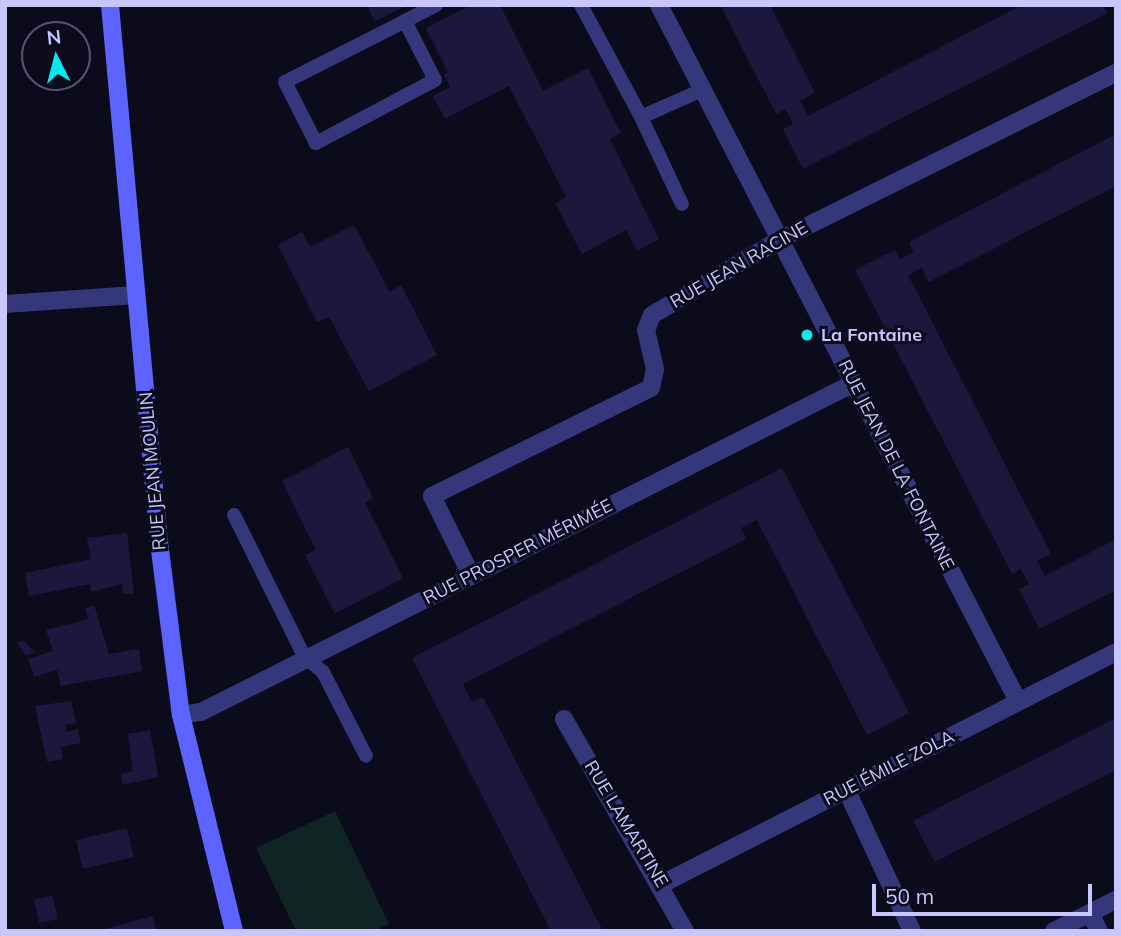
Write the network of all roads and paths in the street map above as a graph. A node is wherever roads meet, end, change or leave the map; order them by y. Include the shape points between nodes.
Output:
1 (110, 5) edge
2 (436, 5) edge
3 (581, 5) edge
4 (659, 5) edge
5 (405, 21) junction
6 (1116, 73) edge
7 (702, 90) junction
8 (641, 117) junction
9 (682, 204) dead end
10 (779, 240) junction
11 (136, 295) junction
12 (5, 304) edge
13 (854, 383) junction
14 (234, 515) dead end
15 (471, 575) junction
16 (1116, 652) edge
17 (304, 656) junction
18 (1018, 701) junction
19 (181, 715) junction
20 (564, 719) dead end
21 (366, 756) dead end
22 (847, 791) junction
23 (662, 884) junction
24 (1116, 900) edge
25 (1090, 914) junction
26 (234, 931) edge
27 (685, 931) edge
28 (912, 931) edge
29 (1054, 931) edge
30 (1099, 931) edge

1 - 11 main road, RUE JEAN MOULIN
2 - 5 lane
3 - 8 lane
4 - 7 street, RUE JEAN DE LA FONTAINE
5 - 5 lane via 285,82 316,143 435,80
6 - 10 street, RUE JEAN RACINE
7 - 8 lane
7 - 10 street, RUE JEAN DE LA FONTAINE
8 - 9 lane
10 - 13 street, RUE JEAN DE LA FONTAINE
10 - 15 street, RUE JEAN RACINE via 652,315 646,330 655,369 651,388 432,496
11 - 12 street
11 - 19 main road, RUE JEAN MOULIN
13 - 15 street, RUE PROSPER MÉRIMÉE
13 - 18 street, RUE JEAN DE LA FONTAINE
14 - 17 lane
15 - 17 street, RUE PROSPER MÉRIMÉE
16 - 18 street, RUE ÉMILE ZOLA
17 - 19 street, RUE PROSPER MÉRIMÉE via 201,712
17 - 21 lane via 323,672
18 - 22 street, RUE ÉMILE ZOLA
19 - 26 main road, RUE JEAN MOULIN
20 - 23 street, RUE LAMARTINE
22 - 23 street, RUE ÉMILE ZOLA
22 - 28 street
23 - 27 street, RUE LAMARTINE
24 - 25 street
25 - 29 street
25 - 30 street

